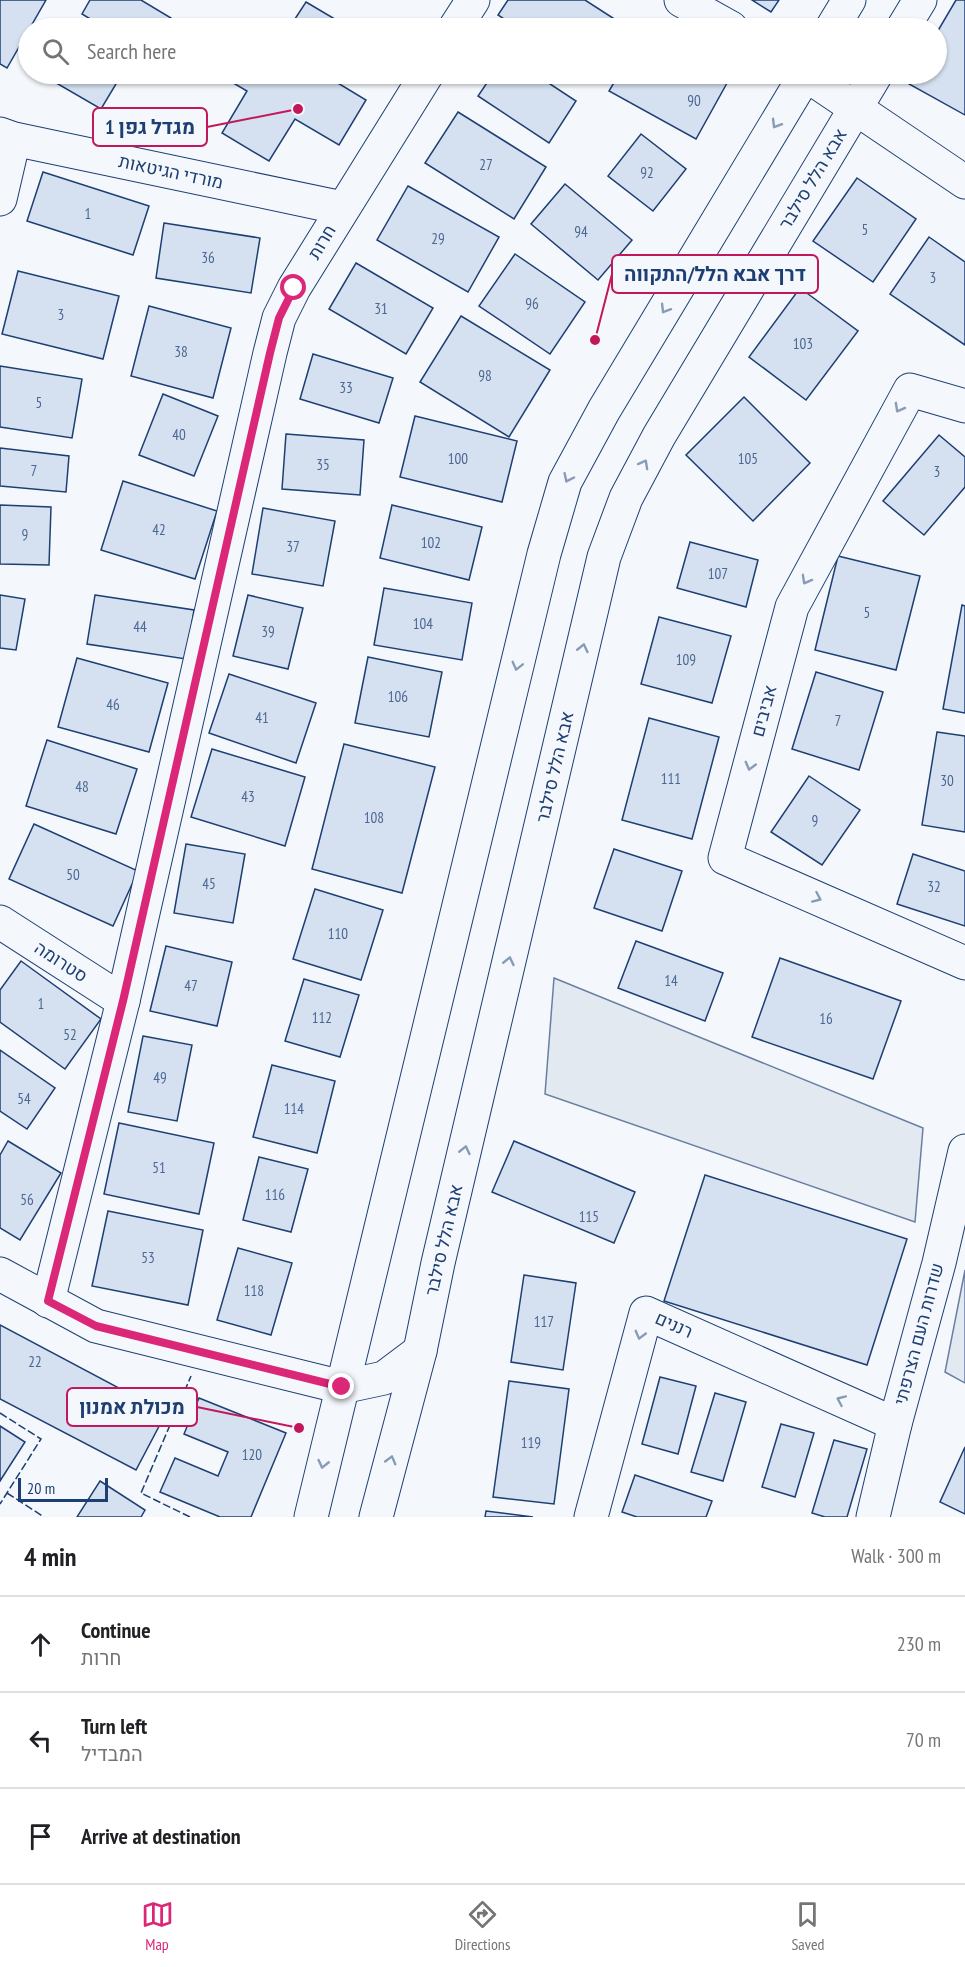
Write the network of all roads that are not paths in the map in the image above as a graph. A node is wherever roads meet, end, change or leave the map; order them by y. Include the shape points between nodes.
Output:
1 (473, 0) edge
2 (681, 0) edge
3 (849, 0) edge
4 (921, 0) edge
5 (461, 18) edge
6 (713, 18) edge
7 (838, 18) edge
8 (909, 18) edge
9 (421, 84) edge
10 (799, 84) edge
11 (820, 84) edge
12 (870, 84) edge
13 (855, 108) junction
14 (7, 136) edge
15 (965, 182) edge
16 (0, 199) edge
17 (342, 208) junction
18 (965, 406) edge
19 (0, 922) edge
20 (965, 963) edge
21 (123, 1001) junction
22 (965, 1151) edge
23 (0, 1274) edge
24 (48, 1301) junction
25 (420, 1351) junction
26 (342, 1387) junction
27 (895, 1424) junction
28 (311, 1517) edge
29 (376, 1517) edge
30 (591, 1517) edge
31 (873, 1517) edge

1 - 5 street
2 - 6 street
3 - 7 street
4 - 8 street
9 - 17 street, חרות
10 -> 26 street via 565,482 544,554
11 - 13 street
12 - 13 street, אבא הלל סילבר
13 - 15 street
25 -> 13 street, אבא הלל סילבר via 604,557 626,498 659,436
14 - 16 street
14 - 17 street, מורדי הגיטאות
17 - 21 street, חרות via 279,318
18 -> 20 street, אביבים via 910,390 792,607 726,858
19 - 21 street, סטרומה
21 - 24 street, חרות
22 - 27 street, שדרות העם הצרפתי
23 - 24 street
24 - 26 street via 96,1326
25 - 26 street via 384,1378
29 -> 25 street, אבא הלל סילבר
26 -> 28 street
27 -> 30 street, רננים via 646,1313
27 - 31 street, שדרות העם הצרפתי

